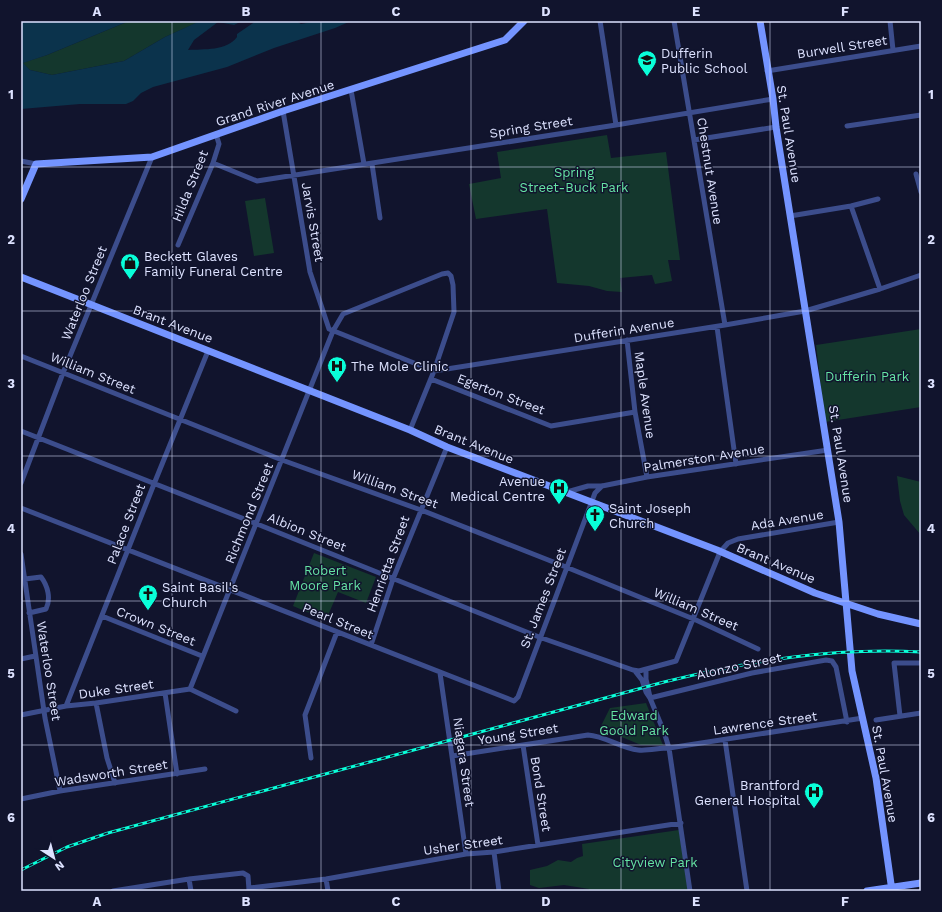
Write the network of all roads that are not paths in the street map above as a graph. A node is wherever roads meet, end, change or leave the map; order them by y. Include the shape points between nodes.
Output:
1 (524, 21) edge
2 (600, 21) edge
3 (674, 21) edge
4 (760, 21) edge
5 (890, 21) edge
6 (921, 46) edge
7 (893, 50) junction
8 (767, 71) junction
9 (351, 90) junction
10 (773, 99) junction
11 (283, 111) junction
12 (689, 113) junction
13 (921, 115) edge
14 (616, 125) junction
15 (847, 126) dead end
16 (776, 127) junction
17 (216, 134) junction
18 (694, 140) junction
19 (152, 157) junction
20 (21, 161) edge
21 (213, 163) junction
22 (36, 164) junction
23 (364, 164) junction
24 (372, 164) junction
25 (916, 174) dead end
26 (293, 176) junction
27 (921, 192) edge
28 (21, 198) edge
29 (878, 199) dead end
30 (851, 206) junction
31 (790, 216) junction
32 (380, 218) dead end
33 (178, 245) dead end
34 (921, 275) edge
35 (21, 277) edge
36 (880, 289) junction
37 (91, 305) junction
38 (805, 311) junction
39 (725, 326) junction
40 (717, 327) junction
41 (333, 331) junction
42 (627, 340) junction
43 (208, 351) junction
44 (21, 356) edge
45 (434, 371) junction
46 (64, 373) junction
47 (431, 379) junction
48 (310, 390) junction
49 (635, 412) junction
50 (180, 419) junction
51 (410, 430) junction
52 (21, 431) edge
53 (39, 438) junction
54 (447, 447) junction
55 (828, 450) junction
56 (282, 460) junction
57 (736, 464) junction
58 (647, 477) junction
59 (21, 483) edge
60 (154, 484) junction
61 (602, 486) junction
62 (567, 492) junction
63 (592, 502) junction
64 (21, 508) edge
65 (421, 510) junction
66 (839, 522) junction
67 (257, 524) junction
68 (129, 550) junction
69 (720, 552) junction
70 (21, 554) edge
71 (566, 567) junction
72 (25, 579) junction
73 (393, 579) junction
74 (229, 589) junction
75 (28, 604) junction
76 (847, 604) junction
77 (21, 605) edge
78 (29, 613) junction
79 (102, 616) junction
80 (695, 620) junction
81 (921, 624) edge
82 (337, 632) junction
83 (539, 637) junction
84 (371, 645) junction
85 (758, 649) dead end
86 (35, 656) junction
87 (202, 656) junction
88 (21, 658) edge
89 (921, 663) edge
90 (646, 669) junction
91 (635, 671) junction
92 (440, 672) junction
93 (190, 688) junction
94 (165, 693) junction
95 (650, 698) junction
96 (514, 701) joint
97 (96, 703) junction
98 (66, 706) junction
99 (43, 711) junction
100 (236, 711) dead end
101 (921, 713) edge
102 (21, 715) edge
103 (900, 716) junction
104 (863, 718) junction
105 (876, 720) dead end
106 (847, 722) junction
107 (725, 740) junction
108 (523, 745) junction
109 (669, 748) junction
110 (452, 756) junction
111 (311, 758) dead end
112 (205, 769) dead end
113 (177, 774) junction
114 (114, 783) junction
115 (60, 791) junction
116 (21, 799) edge
117 (681, 823) junction
118 (538, 845) junction
119 (494, 852) junction
120 (466, 854) junction
121 (189, 879) junction
122 (326, 879) junction
123 (921, 883) edge
124 (892, 889) edge
125 (126, 890) edge
126 (249, 890) edge
127 (113, 891) edge
128 (191, 891) edge
129 (328, 891) edge
130 (499, 891) edge
131 (690, 891) edge
132 (747, 891) edge
133 (867, 891) edge

1 - 9 main road, Grand River Avenue via 506,40
2 - 14 street
3 - 12 street, Chestnut Avenue
4 - 8 main road, St. Paul Avenue
5 - 7 street
6 - 7 street, Burwell Street
7 - 8 street, Burwell Street
8 - 10 main road, St. Paul Avenue
9 - 11 main road, Grand River Avenue
9 - 23 street
10 - 12 street, Spring Street
10 - 16 main road, St. Paul Avenue
11 - 17 main road, Grand River Avenue
11 - 26 street, Jarvis Street
12 - 14 street, Spring Street
12 - 18 street, Chestnut Avenue
13 - 15 street
14 - 24 street, Spring Street
16 - 18 street
16 - 31 main road, St. Paul Avenue
17 - 19 main road, Grand River Avenue
17 - 21 street, Hilda Street via 219,144
18 - 39 street, Chestnut Avenue
19 - 22 main road, Grand River Avenue
19 - 37 street, Waterloo Street
20 - 22 street, Grand River Avenue
21 - 26 street, Spring Street via 257,182
21 - 33 street, Hilda Street
22 - 28 main road
23 - 24 street, Spring Street
23 - 26 street, Spring Street
24 - 32 street
25 - 27 street
26 - 41 street, Jarvis Street via 310,272 329,329
29 - 30 street
30 - 31 street
30 - 36 street
31 - 38 main road, St. Paul Avenue
34 - 36 street, Dufferin Avenue
35 - 37 main road, Brant Avenue
36 - 38 street, Dufferin Avenue
37 - 43 main road, Brant Avenue
37 - 46 street, Waterloo Street
38 - 39 street, Dufferin Avenue
38 - 55 main road, St. Paul Avenue
39 - 40 street, Dufferin Avenue
40 - 42 street, Dufferin Avenue
40 - 57 street
41 - 45 street
41 - 45 street, Richmond Street via 343,314 448,273 453,285 454,312
41 - 48 street, Richmond Street
42 - 45 street, Dufferin Avenue
42 - 49 street, Maple Avenue
43 - 48 main road, Brant Avenue
43 - 50 street, Palace Street
44 - 46 street, William Street
45 - 47 street
46 - 50 street, William Street
46 - 53 street, Waterloo Street
47 - 49 street, Egerton Street via 551,426
47 - 51 street
48 - 51 main road, Brant Avenue
48 - 56 street, Richmond Street
49 - 58 street, Maple Avenue
50 - 56 street, William Street
50 - 60 street, Palace Street
51 - 54 main road, Brant Avenue
52 - 53 street, Albion Street
53 - 59 street, Waterloo Street
53 - 60 street, Albion Street
54 - 62 main road, Brant Avenue
54 - 65 street, Henrietta Street
55 - 57 street, Palmerston Avenue
55 - 66 main road, St. Paul Avenue
56 - 65 street, William Street
56 - 67 street, Richmond Street
57 - 58 street, Palmerston Avenue
58 - 61 street, Palmerston Avenue
60 - 67 street, Albion Street
60 - 68 street, Palace Street
61 - 62 street, Palmerston Avenue via 588,486
61 - 63 street via 595,493
62 - 63 main road, Brant Avenue
63 - 69 main road, Brant Avenue
63 - 71 street, St. James Street
64 - 68 street, Pearl Street
65 - 71 street, William Street
65 - 73 street, Henrietta Street
66 - 69 street, Ada Avenue via 738,539 728,543
66 - 76 main road, St. Paul Avenue
67 - 73 street, Albion Street
67 - 74 street, Richmond Street
68 - 74 street, Pearl Street
68 - 79 street, Palace Street
69 - 76 main road, Brant Avenue
69 - 80 street
70 - 72 street, Waterloo Street
71 - 80 street, William Street
71 - 83 street, St. James Street
72 - 75 street, Waterloo Street
72 - 78 street via 41,577 46,585 49,603 46,609
73 - 83 street, Albion Street
73 - 84 street, Henrietta Street
74 - 82 street, Pearl Street
74 - 87 street, Richmond Street
75 - 77 street
75 - 78 street, Waterloo Street
76 - 81 main road, Brant Avenue
76 - 104 main road, St. Paul Avenue via 852,671
78 - 86 street, Waterloo Street
79 - 87 street, Crown Street
79 - 98 street, Palace Street
80 - 85 street, William Street
80 - 90 street, Albion Street via 676,661
82 - 84 street, Pearl Street
82 - 111 street via 305,715
83 - 91 street, Albion Street
83 - 96 street, St. James Street
84 - 92 street, Pearl Street
86 - 88 street
86 - 99 street, Waterloo Street
87 - 93 street, Richmond Street
89 - 103 street via 894,663
90 - 91 street, Albion Street
90 - 95 street
91 - 95 street
92 - 96 street, Pearl Street
92 - 110 street, Niagara Street
93 - 94 street, Duke Street
93 - 100 street
94 - 97 street, Duke Street
94 - 113 street
95 - 106 street, Alonzo Street via 752,673 826,660 832,661 836,667
95 - 109 street
97 - 98 street, Duke Street
97 - 114 street
98 - 99 street, Duke Street
99 - 102 street, Duke Street
99 - 115 street, Waterloo Street
101 - 103 street
103 - 105 street
104 - 106 street, Lawrence Street
104 - 124 main road, St. Paul Avenue via 876,778
106 - 107 street, Lawrence Street
107 - 109 street, Lawrence Street
107 - 132 street
108 - 109 street, Young Street via 594,735 638,750
108 - 110 street, Young Street
108 - 118 street, Bond Street
109 - 117 street
110 - 120 street, Niagara Street
112 - 113 street, Wadsworth Street
113 - 114 street, Wadsworth Street
114 - 115 street, Wadsworth Street
115 - 116 street, Wadsworth Street
117 - 118 street, Usher Street
117 - 131 street
118 - 119 street, Usher Street
119 - 120 street, Usher Street
119 - 130 street
120 - 122 street, Usher Street
121 - 125 street
121 - 126 street via 243,873 248,876
121 - 128 street
122 - 126 street, Usher Street
122 - 129 street
123 - 124 main road
124 - 133 main road
125 - 127 street

